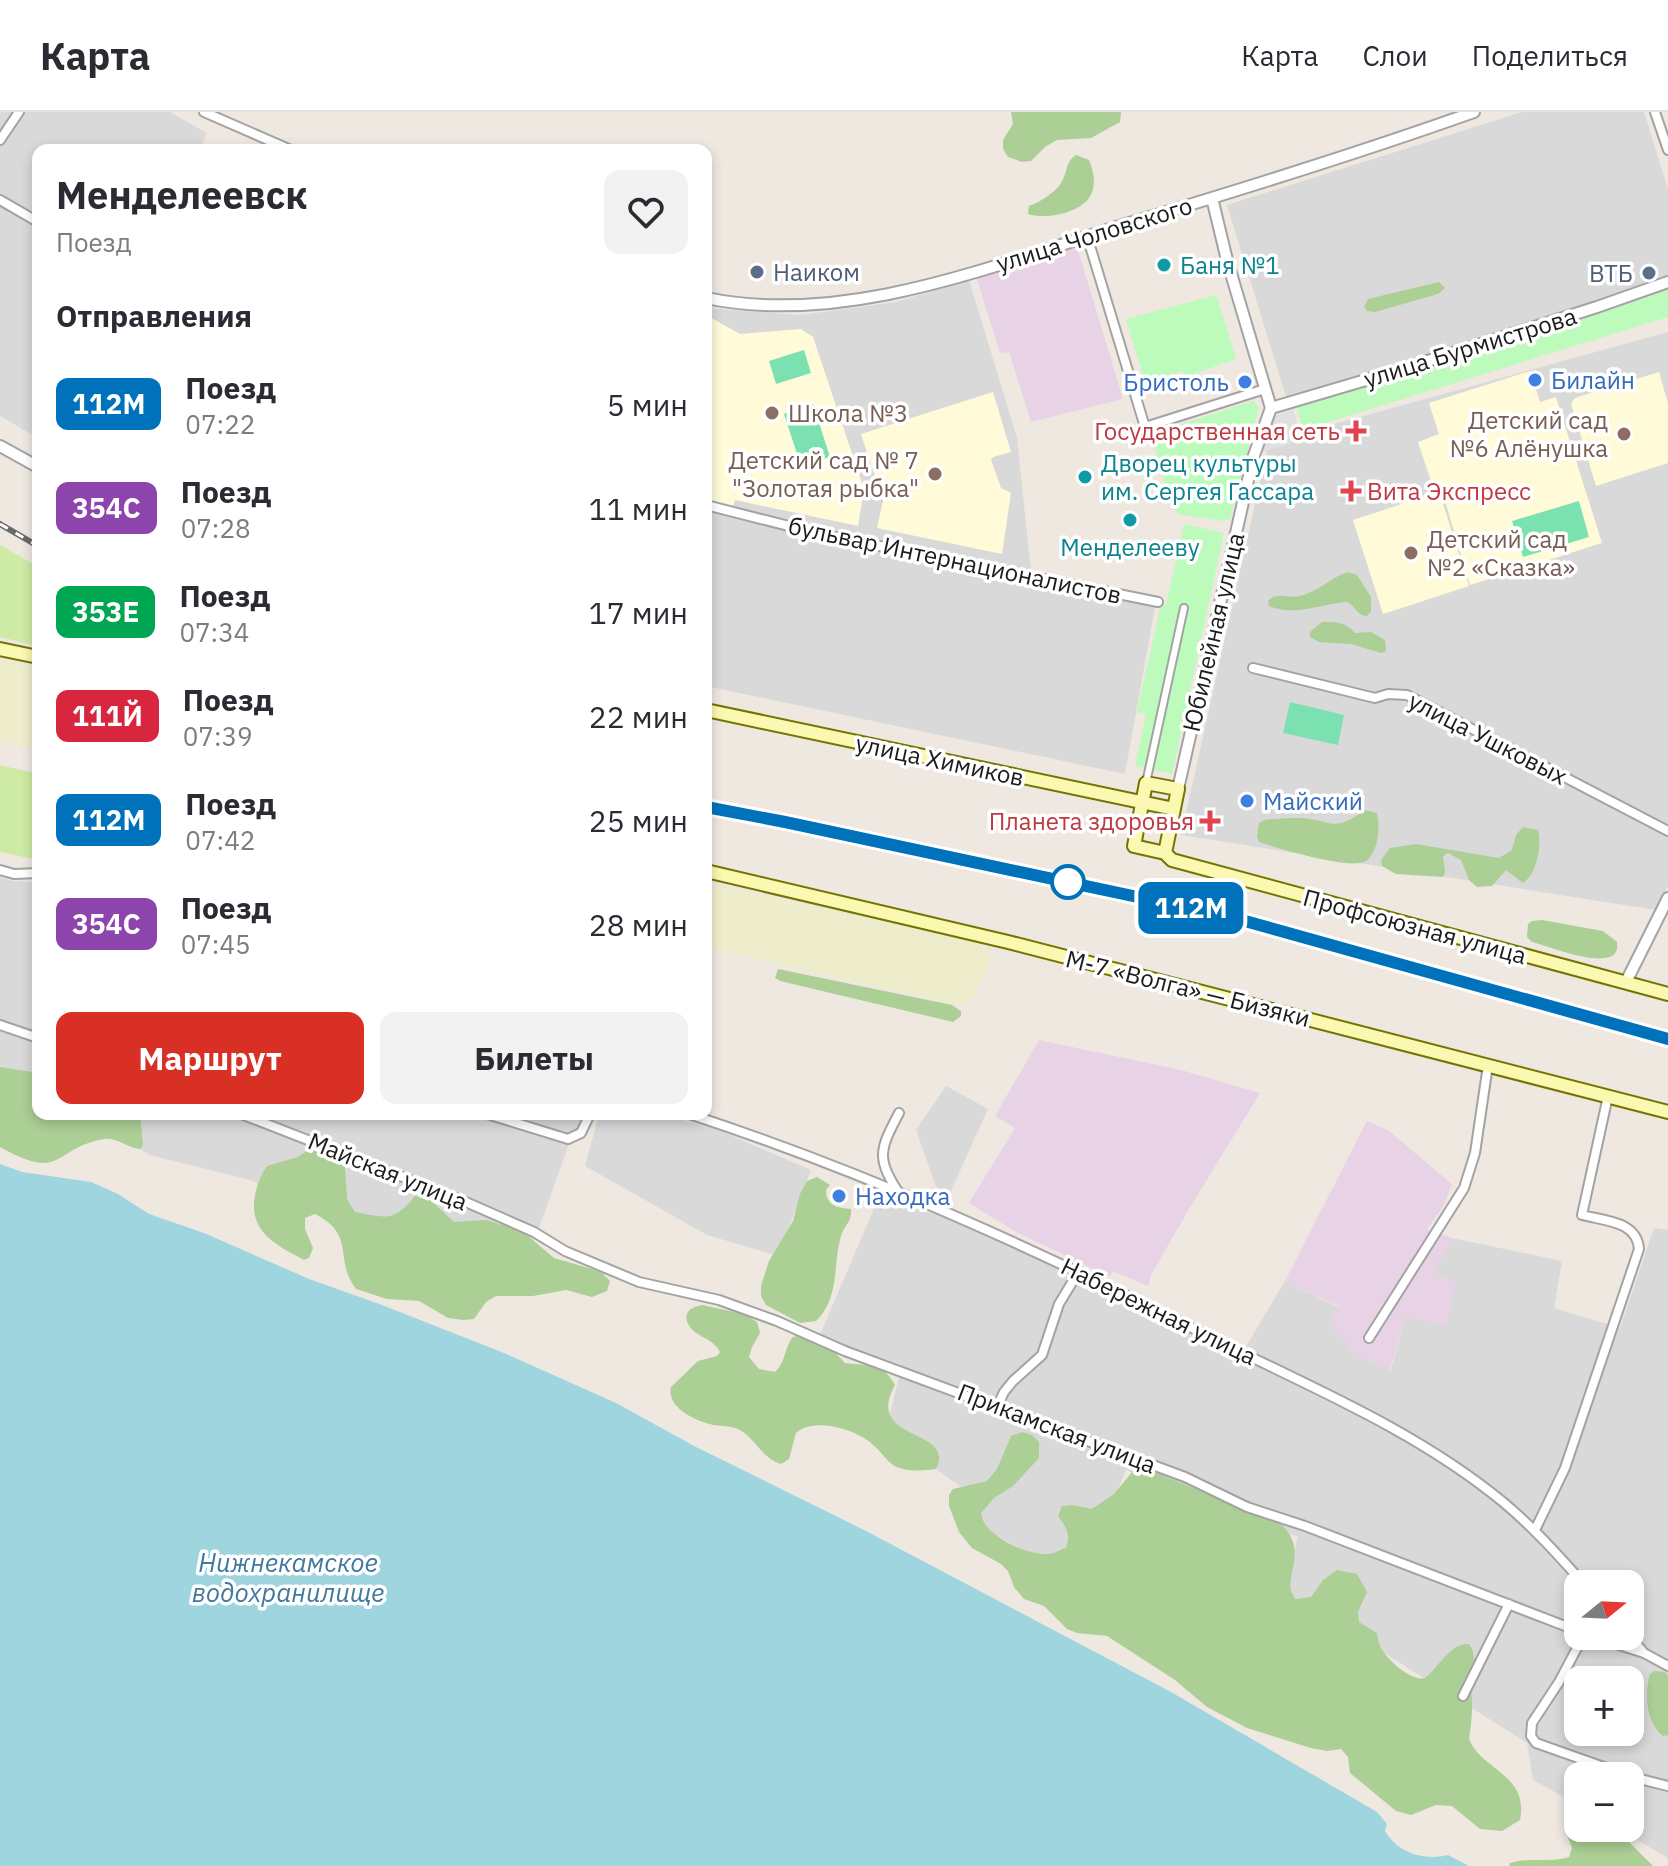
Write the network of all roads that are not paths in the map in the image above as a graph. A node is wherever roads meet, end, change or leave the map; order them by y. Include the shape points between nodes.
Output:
1 (19, 112) edge
2 (204, 112) edge
3 (1474, 112) edge
4 (1655, 112) edge
5 (0, 140) edge
6 (277, 144) edge
7 (1668, 150) edge
8 (1212, 198) junction
9 (0, 200) edge
10 (32, 219) edge
11 (1087, 236) junction
12 (1668, 282) edge
13 (712, 299) edge
14 (1265, 389) junction
15 (1271, 408) junction
16 (0, 446) edge
17 (32, 464) edge
18 (712, 507) edge
19 (1158, 602) dead end
20 (1184, 608) dead end
21 (0, 649) edge
22 (32, 656) edge
23 (1253, 668) dead end
24 (712, 711) edge
25 (1146, 783) junction
26 (1178, 789) junction
27 (1143, 802) junction
28 (1174, 809) junction
29 (1668, 831) edge
30 (1165, 853) junction
31 (0, 870) edge
32 (32, 873) edge
33 (712, 875) edge
34 (1668, 898) edge
35 (1626, 982) junction
36 (1668, 994) edge
37 (0, 1025) edge
38 (32, 1036) edge
39 (1488, 1065) junction
40 (1608, 1096) junction
41 (1668, 1112) edge
42 (899, 1113) dead end
43 (257, 1120) edge
44 (506, 1120) edge
45 (587, 1120) edge
46 (707, 1120) edge
47 (900, 1195) junction
48 (534, 1232) joint
49 (1079, 1271) junction
50 (1369, 1338) dead end
51 (997, 1407) junction
52 (1535, 1530) junction
53 (1571, 1570) edge
54 (1509, 1604) junction
55 (1564, 1626) edge
56 (1576, 1650) edge
57 (1634, 1650) edge
58 (1642, 1650) edge
59 (1644, 1653) junction
60 (1668, 1666) edge
61 (1463, 1696) dead end
62 (1668, 1786) edge

1 - 5 street
2 - 6 street
3 - 8 street, улица Чоловского
4 - 7 street
8 - 11 street, улица Чоловского
8 - 14 street
9 - 10 street
11 - 13 street, улица Чоловского via 910,289 855,300 775,305
11 - 14 street via 1145,427
12 - 15 street, улица Бурмистрова
14 - 15 street
15 - 26 street, Юбилейная улица via 1253,458
16 - 17 street
18 - 19 street, бульвар Интернационалистов via 820,534
20 - 25 street
21 - 22 main road
23 - 29 street, улица Ушковых via 1375,698 1407,695
24 - 27 main road, улица Химиков
25 - 26 main road
25 - 27 main road
26 - 28 main road
27 - 28 main road, улица Химиков
27 - 30 main road, Профсоюзная улица via 1134,846
28 - 30 main road
30 - 35 main road, Профсоюзная улица via 1172,860
31 - 32 street
33 - 39 main road, М-7 «Волга» — Бизяки via 1024,946
34 - 35 street
35 - 36 main road, Профсоюзная улица
37 - 38 street
39 - 40 main road, М-7 «Волга» — Бизяки
39 - 50 street via 1475,1153 1464,1188
40 - 41 main road, М-7 «Волга» — Бизяки
40 - 52 street via 1582,1215 1626,1226 1639,1249 1565,1468
42 - 47 street via 881,1153
43 - 48 street, Майская улица
44 - 45 street via 568,1139 581,1133
46 - 47 street, Набережная улица
47 - 49 street, Набережная улица
48 - 51 street, Прикамская улица via 639,1282 719,1300
49 - 51 street via 1059,1304 1042,1355 1013,1381
49 - 52 street, Набережная улица via 1382,1421 1457,1468
51 - 54 street, Прикамская улица
52 - 53 street, Набережная улица
54 - 55 street, Прикамская улица
54 - 61 street
56 - 62 street via 1532,1723 1531,1736 1536,1743
57 - 59 street
58 - 59 street
59 - 60 street

